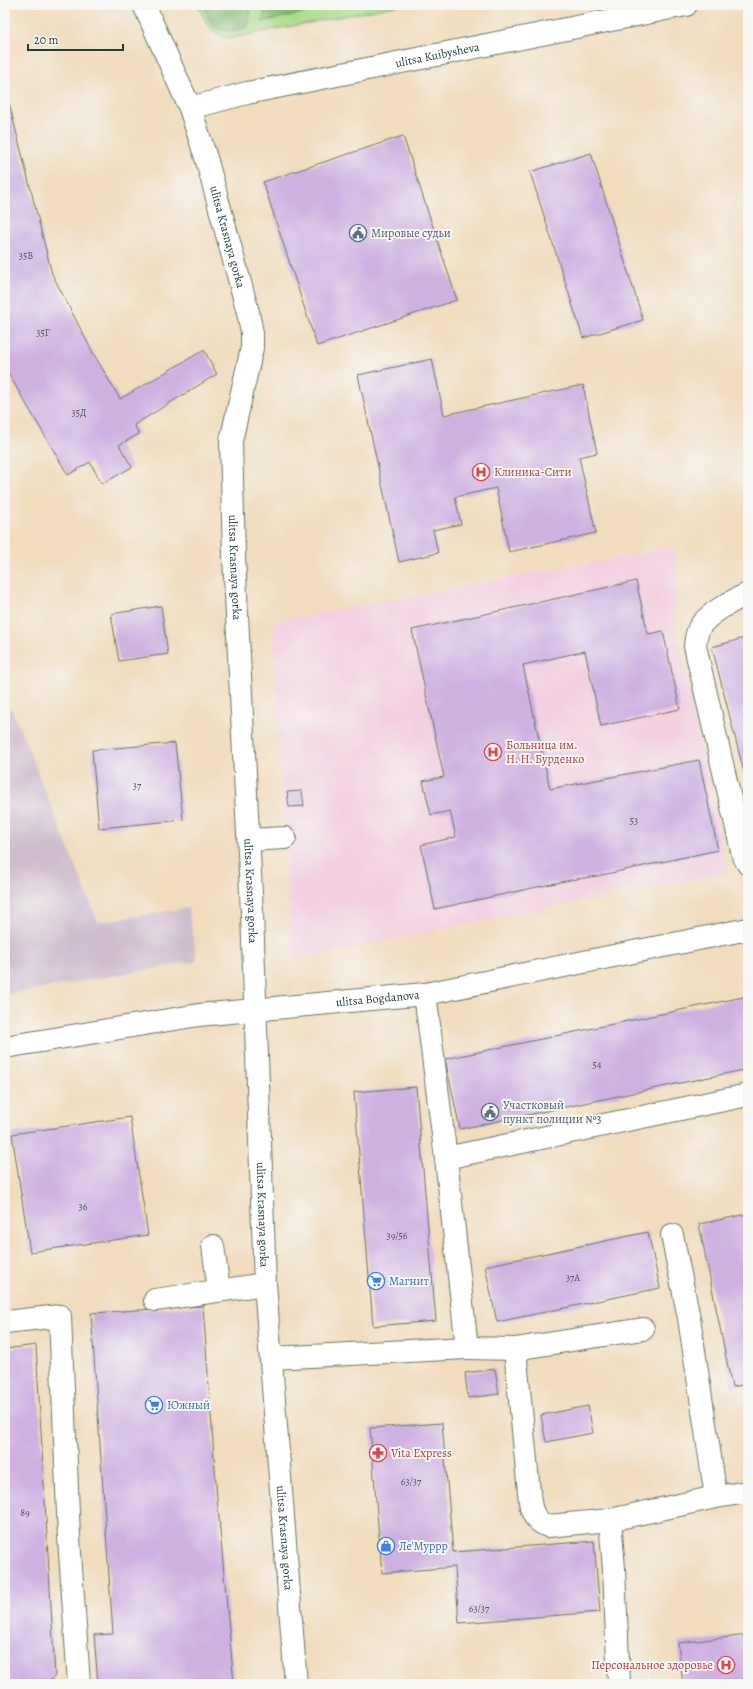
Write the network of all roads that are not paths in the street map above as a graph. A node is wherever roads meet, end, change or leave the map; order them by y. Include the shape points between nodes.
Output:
1 (144, 5) edge
2 (686, 5) edge
3 (190, 108) junction
4 (748, 594) edge
5 (285, 838) dead end
6 (249, 840) junction
7 (748, 864) edge
8 (748, 929) edge
9 (425, 994) junction
10 (256, 1009) junction
11 (5, 1047) edge
12 (748, 1095) edge
13 (446, 1158) junction
14 (672, 1235) dead end
15 (213, 1246) dead end
16 (265, 1284) junction
17 (219, 1290) junction
18 (155, 1300) dead end
19 (5, 1322) edge
20 (642, 1329) dead end
21 (467, 1348) junction
22 (515, 1349) junction
23 (271, 1358) junction
24 (748, 1492) edge
25 (716, 1497) junction
26 (610, 1520) junction
27 (79, 1684) edge
28 (296, 1684) edge
29 (619, 1684) edge

1 - 3 main road, ulitsa Krasnaya gorka
2 - 3 main road, ulitsa Kuibysheva via 247,93
3 - 6 main road, ulitsa Krasnaya gorka via 209,169 252,332 252,348 231,441 234,556
4 - 7 main road via 708,618 696,636 695,646 743,855
5 - 6 main road
6 - 10 main road, ulitsa Krasnaya gorka
8 - 9 main road, ulitsa Bogdanova
9 - 10 main road, ulitsa Bogdanova
9 - 13 main road
10 - 11 main road, ulitsa Bogdanova via 198,1015
10 - 16 main road, ulitsa Krasnaya gorka
12 - 13 main road
13 - 21 main road
14 - 25 main road via 689,1318
15 - 17 main road
16 - 17 main road
16 - 23 main road, ulitsa Krasnaya gorka
17 - 18 main road
19 - 27 main road via 60,1316 69,1538
20 - 22 main road
21 - 22 main road
21 - 23 main road
22 - 26 main road via 530,1502 535,1518 548,1526
23 - 28 main road, ulitsa Krasnaya gorka
24 - 25 main road
25 - 26 main road
26 - 29 main road

